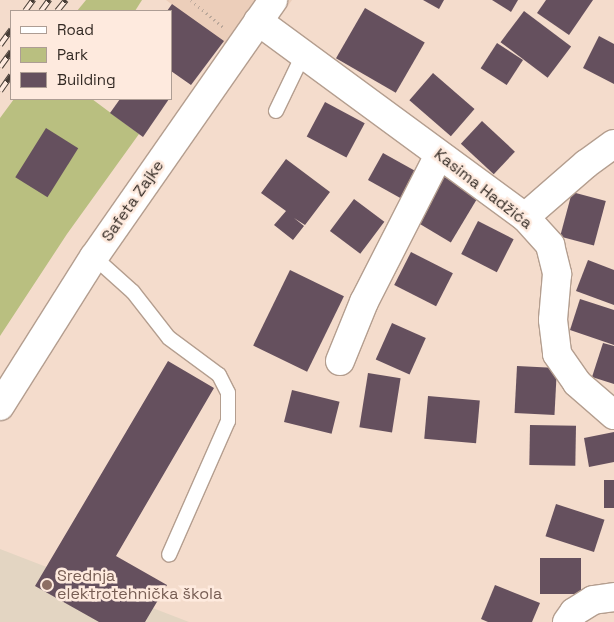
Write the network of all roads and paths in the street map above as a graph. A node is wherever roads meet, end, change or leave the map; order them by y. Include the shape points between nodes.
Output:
1 (191, 0) edge
2 (265, 10) edge
3 (225, 28) dead end
4 (303, 55) junction
5 (276, 111) dead end
6 (614, 144) edge
7 (439, 155) junction
8 (525, 218) junction
9 (94, 258) junction
10 (340, 362) dead end
11 (0, 406) edge
12 (614, 415) edge
13 (169, 555) dead end
14 (614, 597) edge
15 (566, 622) edge

1 - 3 path
2 - 4 street, Kasima Hadžića
2 - 9 street, Safeta Zajke
4 - 5 lane
4 - 7 street, Kasima Hadžića
6 - 8 street via 586,164
7 - 8 street, Kasima Hadžića
7 - 10 street via 364,302
8 - 12 street, Kasima Hadžića via 550,246 557,274 553,320 557,354 577,382
9 - 11 street, Safeta Zajke
9 - 13 lane via 133,292 169,338 219,376 228,393 228,421
14 - 15 street via 593,600 574,612

